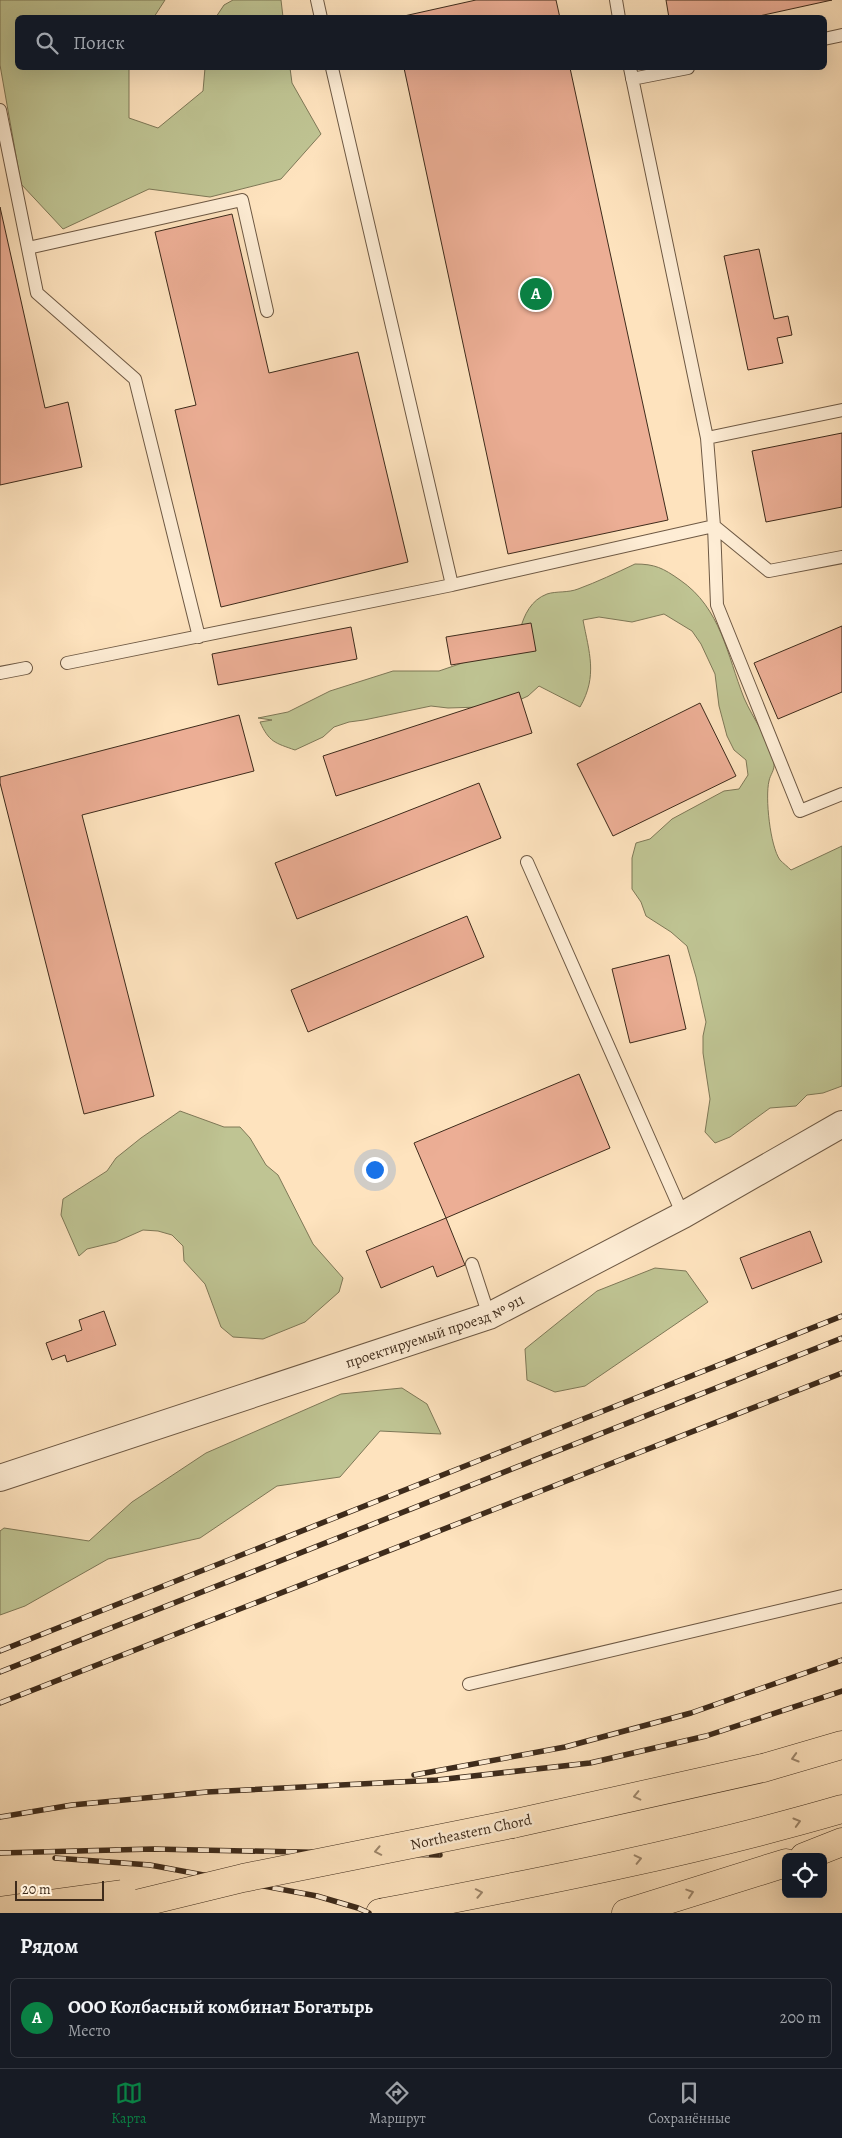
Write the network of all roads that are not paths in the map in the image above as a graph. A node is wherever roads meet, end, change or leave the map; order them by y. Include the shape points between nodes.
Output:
1 (317, 0) edge
2 (616, 0) edge
3 (320, 15) edge
4 (618, 15) edge
5 (842, 35) edge
6 (827, 38) edge
7 (332, 70) edge
8 (665, 70) edge
9 (631, 73) edge
10 (0, 110) edge
11 (28, 248) junction
12 (267, 311) dead end
13 (842, 410) edge
14 (707, 438) junction
15 (714, 526) junction
16 (842, 557) edge
17 (452, 585) junction
18 (199, 637) junction
19 (67, 663) dead end
20 (26, 668) dead end
21 (0, 674) edge
22 (842, 794) edge
23 (527, 862) dead end
24 (842, 1124) edge
25 (684, 1215) junction
26 (472, 1264) dead end
27 (489, 1316) junction
28 (0, 1478) edge
29 (842, 1596) edge
30 (469, 1684) dead end
31 (842, 1745) edge
32 (842, 1809) edge
33 (842, 1842) edge
34 (814, 1853) edge
35 (782, 1864) edge
36 (243, 1878) junction
37 (0, 1911) edge
38 (100, 1913) edge
39 (380, 1913) edge
40 (626, 1913) edge

1 - 3 lane
2 - 4 lane
5 - 6 lane
7 - 17 lane
8 - 9 lane
9 - 14 lane
10 - 11 lane
11 - 12 lane via 242,200
11 - 18 lane via 37,293 135,379
13 - 14 lane
14 - 15 lane
15 - 16 lane via 769,571
15 - 17 lane
15 - 22 lane via 718,605 800,811
17 - 18 lane
18 - 19 lane
20 - 21 lane
23 - 25 lane
24 - 25 street, проектируемый проезд № 911
25 - 27 street, проектируемый проезд № 911
26 - 27 lane
27 - 28 street, проектируемый проезд № 911
29 - 30 lane
31 -> 36 main road, Northeastern Chord, bridge via 763,1768 531,1820
39 -> 32 main road via 531,1883 784,1826
33 - 34 main road
40 -> 35 main road
36 - 37 main road, bridge
36 - 38 main road, Northeastern Chord, bridge

